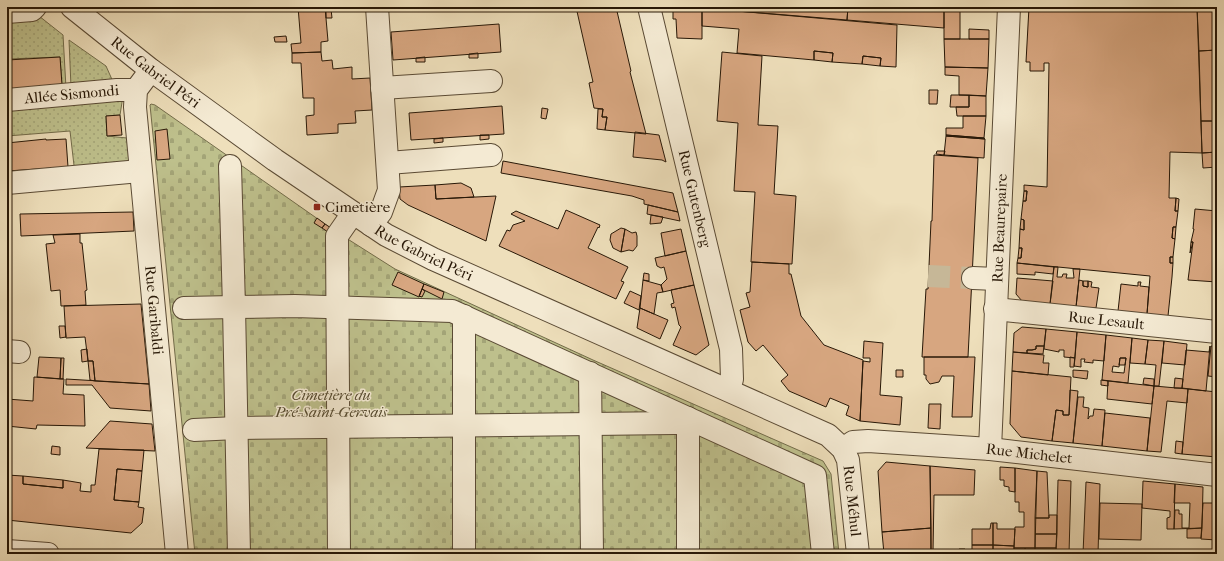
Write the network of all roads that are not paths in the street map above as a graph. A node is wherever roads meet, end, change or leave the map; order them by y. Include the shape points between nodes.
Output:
1 (35, 7) edge
2 (72, 7) edge
3 (377, 7) edge
4 (649, 7) edge
5 (1009, 7) edge
6 (7, 12) edge
7 (151, 70) junction
8 (491, 81) dead end
9 (382, 88) junction
10 (136, 90) junction
11 (7, 100) edge
12 (491, 155) dead end
13 (388, 163) junction
14 (230, 166) dead end
15 (140, 171) junction
16 (7, 183) edge
17 (353, 213) junction
18 (371, 225) junction
19 (972, 278) tunnel mouth
20 (996, 279) junction
21 (234, 307) junction
22 (184, 308) dead end
23 (337, 308) junction
24 (995, 309) junction
25 (464, 316) junction
26 (1217, 332) edge
27 (590, 374) junction
28 (729, 390) junction
29 (688, 418) junction
30 (590, 425) junction
31 (463, 426) junction
32 (338, 427) junction
33 (237, 428) junction
34 (194, 430) dead end
35 (843, 449) junction
36 (990, 449) junction
37 (1217, 474) edge
38 (7, 551) edge
39 (41, 554) edge
40 (177, 554) edge
41 (239, 554) edge
42 (339, 554) edge
43 (464, 554) edge
44 (592, 554) edge
45 (688, 554) edge
46 (823, 554) edge
47 (858, 554) edge

1 - 6 street via 32,10
2 - 7 street, Rue Gabriel Péri
3 - 9 street
4 - 28 street, Rue Gutenberg via 731,349 732,379
5 - 20 street, Rue Beaurepaire
7 - 10 street
7 - 17 street, Rue Gabriel Péri
8 - 9 street
9 - 13 street
10 - 11 street, Allée Sismondi
10 - 15 street, Rue Garibaldi
12 - 13 street
13 - 18 street via 389,190 381,212
14 - 21 street
15 - 16 street
15 - 40 street, Rue Garibaldi
17 - 18 street, Rue Gabriel Péri
17 - 23 street via 337,236
18 - 28 street, Rue Gabriel Péri via 433,259
19 - 20 street
20 - 24 street, Rue Beaurepaire
21 - 22 street
21 - 23 street
21 - 33 street
23 - 25 street via 452,311
23 - 32 street
24 - 26 street, Rue Lesault
24 - 36 street, Rue Beaurepaire
25 - 27 street
25 - 31 street
27 - 29 street
27 - 30 street
28 - 35 street, Rue Gabriel Péri via 828,435
29 - 30 street via 675,423
29 - 45 street
29 - 46 street via 815,476
30 - 31 street
30 - 44 street
31 - 32 street
31 - 43 street
32 - 33 street
32 - 42 street
33 - 34 street
33 - 41 street
35 - 36 street, Rue Michelet via 861,440
35 - 47 street, Rue Méhul via 851,475
36 - 37 street, Rue Michelet
38 - 39 street

